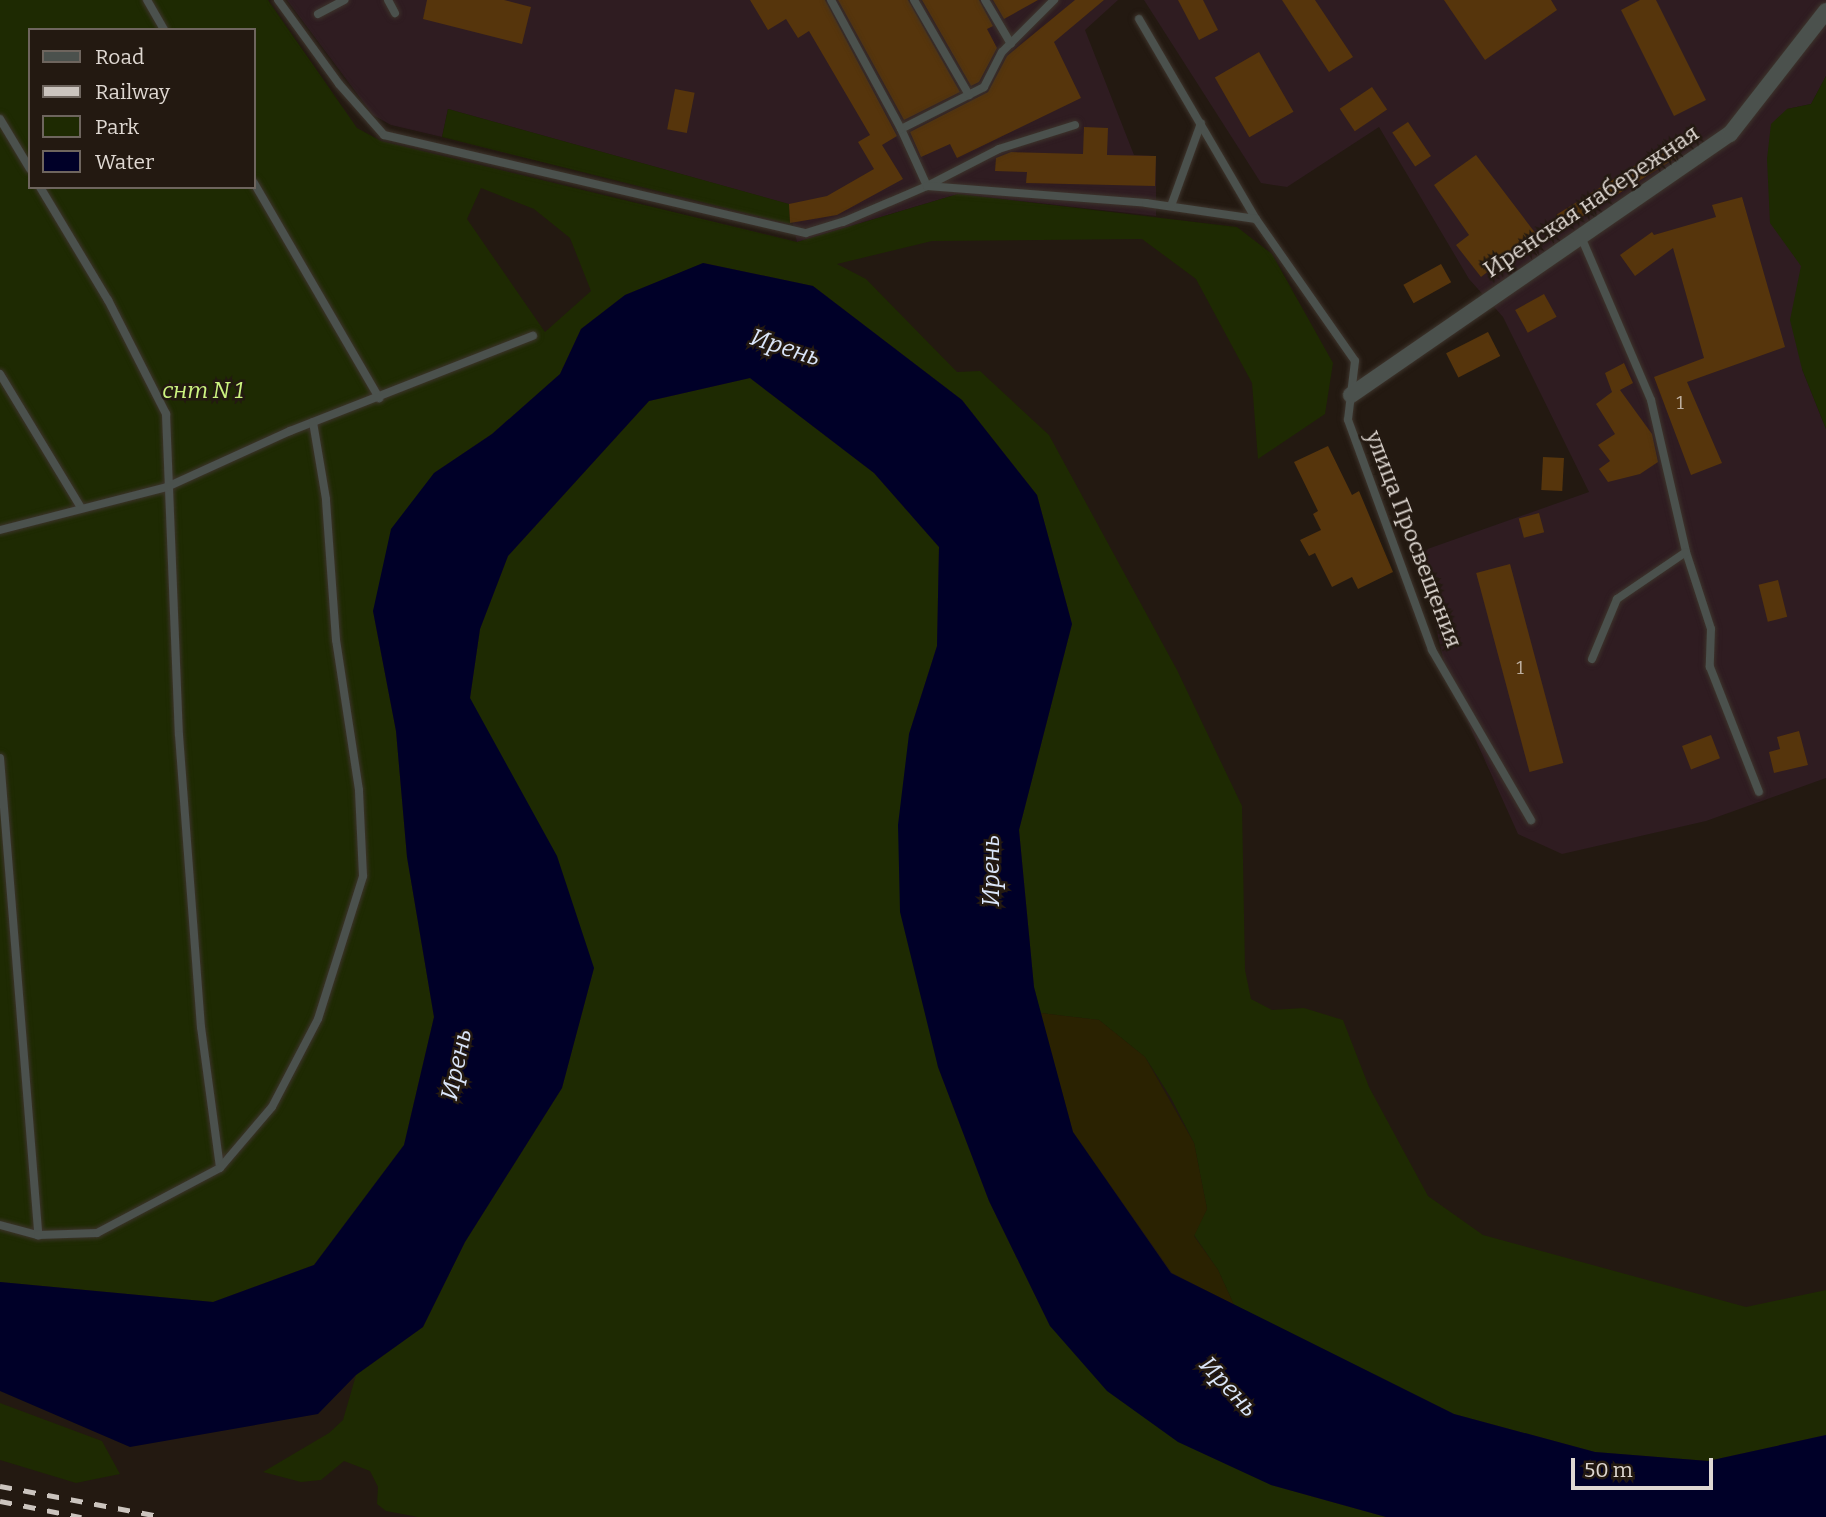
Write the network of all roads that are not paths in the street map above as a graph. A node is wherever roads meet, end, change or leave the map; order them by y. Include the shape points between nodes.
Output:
1 (147, 0) edge
2 (278, 0) edge
3 (344, 0) edge
4 (388, 0) edge
5 (831, 0) edge
6 (914, 0) edge
7 (985, 0) edge
8 (1054, 0) edge
9 (1826, 11) edge
10 (395, 13) dead end
11 (318, 14) dead end
12 (1139, 19) dead end
13 (163, 28) edge
14 (1011, 44) junction
15 (969, 95) junction
16 (0, 119) edge
17 (1201, 123) junction
18 (1075, 125) dead end
19 (901, 129) junction
20 (28, 166) edge
21 (256, 186) edge
22 (927, 186) junction
23 (41, 189) edge
24 (1171, 206) junction
25 (1256, 219) junction
26 (1582, 239) junction
27 (533, 336) dead end
28 (0, 374) edge
29 (1351, 395) junction
30 (379, 398) junction
31 (313, 422) junction
32 (167, 487) junction
33 (81, 508) junction
34 (0, 530) edge
35 (1686, 552) junction
36 (1592, 659) dead end
37 (0, 758) edge
38 (1759, 792) dead end
39 (1531, 820) dead end
40 (220, 1168) junction
41 (0, 1225) edge
42 (38, 1235) junction

1 - 13 lane
2 - 22 lane via 339,84 384,135 806,233
3 - 11 lane
4 - 10 lane
5 - 19 lane
6 - 15 lane
7 - 14 lane
8 - 14 lane
9 - 26 street, Иренская набережная via 1730,134
12 - 17 lane, улица Просвещения
14 - 15 lane via 984,88
15 - 19 lane
16 - 20 lane
17 - 24 lane
17 - 25 lane, улица Просвещения
18 - 22 lane via 999,149
19 - 22 lane
21 - 30 lane
22 - 24 lane
23 - 32 lane via 107,300 166,414
24 - 25 lane
25 - 29 lane, улица Просвещения via 1355,361
26 - 29 street, Иренская набережная via 1474,307
26 - 35 lane via 1651,400
27 - 30 lane
28 - 33 lane
29 - 39 lane, улица Просвещения via 1348,420 1432,650
30 - 31 lane
31 - 32 lane
31 - 40 lane via 326,499 336,640 359,790 363,876 318,1019 272,1107
32 - 33 lane
32 - 40 lane via 198,986
33 - 34 lane
35 - 36 lane via 1617,599
35 - 38 lane via 1711,629 1710,667
37 - 42 lane
40 - 42 lane via 97,1233
41 - 42 lane

